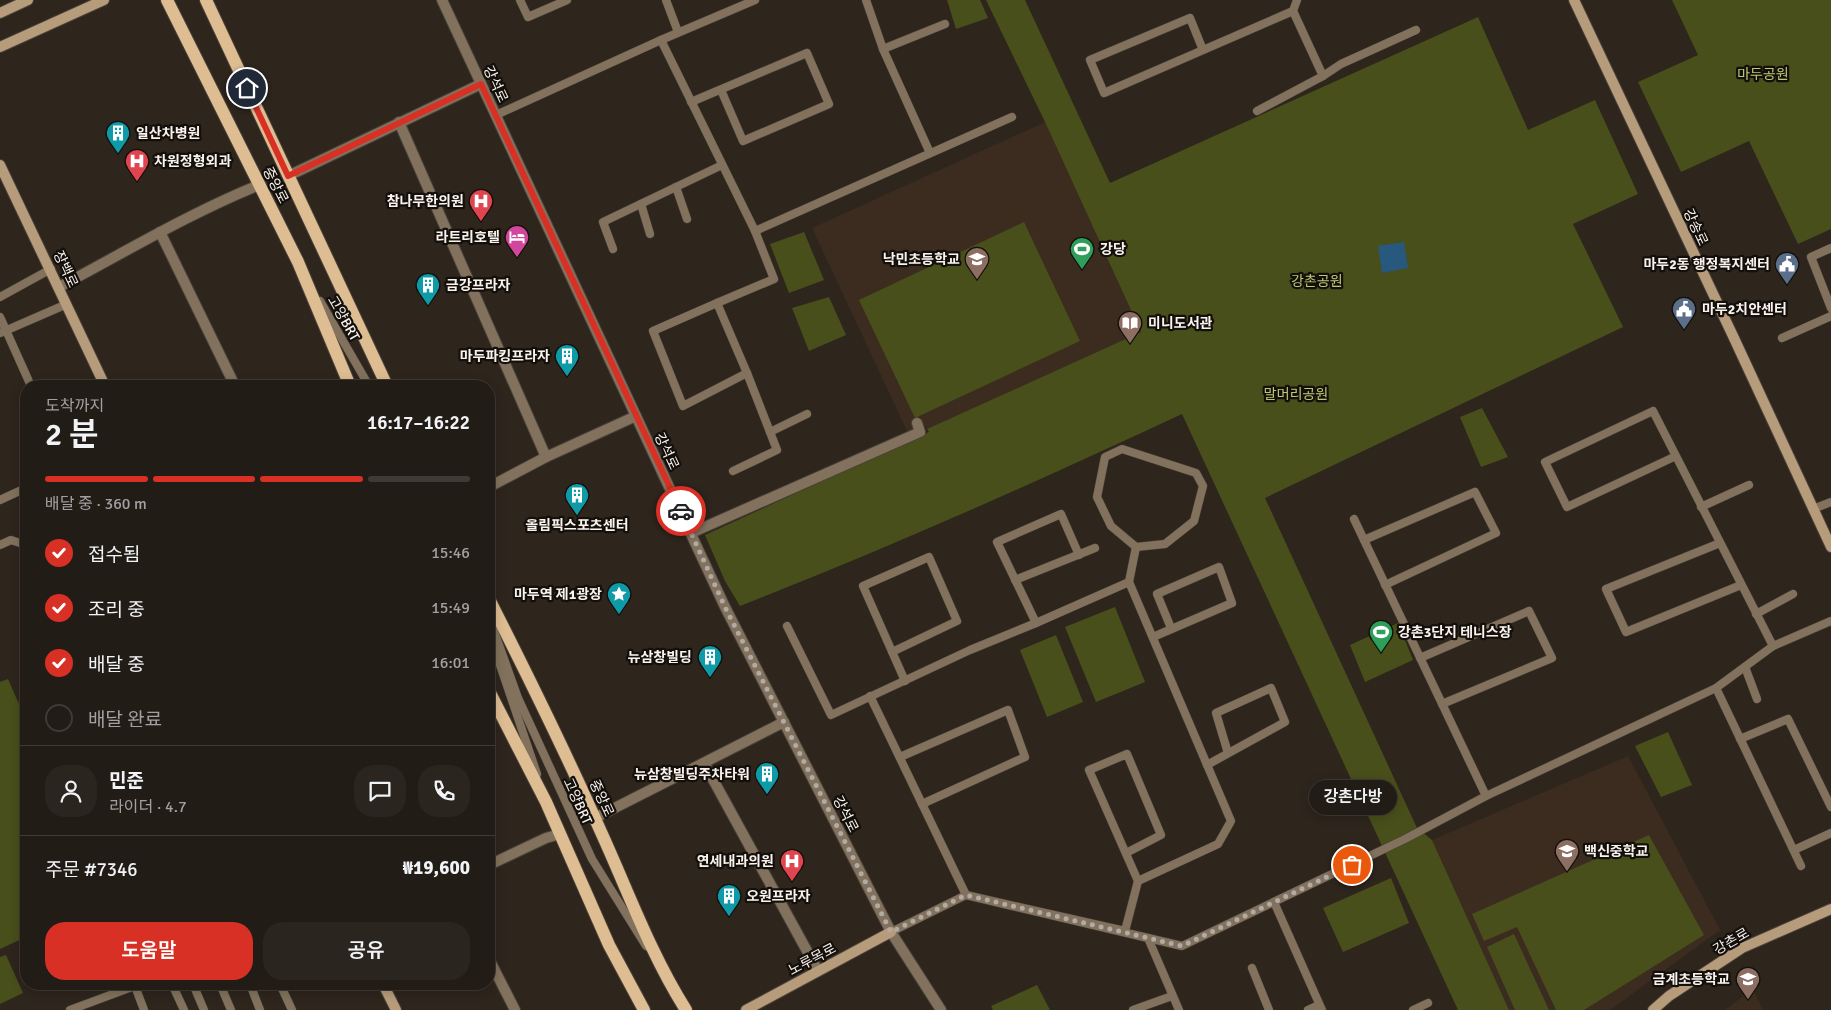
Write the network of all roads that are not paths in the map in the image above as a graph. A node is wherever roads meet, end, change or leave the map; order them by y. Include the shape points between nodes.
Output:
1 (28, 0) edge
2 (104, 0) edge
3 (167, 0) edge
4 (206, 0) edge
5 (442, 0) edge
6 (520, 0) edge
7 (567, 0) edge
8 (666, 0) edge
9 (866, 0) edge
10 (1297, 0) edge
11 (1574, 0) edge
12 (751, 1) edge
13 (558, 2) edge
14 (1293, 11) junction
15 (0, 13) edge
16 (945, 24) dead end
17 (1416, 30) dead end
18 (678, 32) junction
19 (661, 40) junction
20 (0, 47) edge
21 (883, 49) junction
22 (1203, 50) junction
23 (1323, 76) junction
24 (481, 84) junction
25 (721, 90) junction
26 (691, 102) junction
27 (1257, 111) dead end
28 (496, 115) junction
29 (1012, 117) dead end
30 (398, 122) junction
31 (930, 153) junction
32 (0, 164) edge
33 (722, 165) junction
34 (288, 176) junction
35 (259, 185) junction
36 (676, 187) junction
37 (641, 204) junction
38 (687, 219) dead end
39 (755, 231) junction
40 (160, 232) junction
41 (650, 234) dead end
42 (1831, 248) edge
43 (613, 249) dead end
44 (298, 262) junction
45 (51, 269) junction
46 (59, 287) junction
47 (0, 297) edge
48 (717, 303) junction
49 (67, 304) junction
50 (1831, 308) edge
51 (1831, 316) edge
52 (0, 317) edge
53 (3, 332) edge
54 (1782, 338) dead end
55 (747, 373) junction
56 (28, 380) edge
57 (102, 380) edge
58 (232, 380) edge
59 (347, 380) edge
60 (366, 380) edge
61 (384, 380) edge
62 (807, 414) dead end
63 (636, 416) junction
64 (917, 424) dead end
65 (770, 432) junction
66 (1676, 456) junction
67 (546, 457) junction
68 (733, 471) dead end
69 (495, 483) edge
70 (1749, 485) dead end
71 (20, 491) edge
72 (0, 500) edge
73 (1831, 502) edge
74 (1702, 507) junction
75 (1813, 509) junction
76 (1354, 519) dead end
77 (691, 533) junction
78 (1364, 540) junction
79 (20, 543) edge
80 (1720, 544) junction
81 (0, 545) edge
82 (1136, 547) junction
83 (1831, 547) edge
84 (1095, 548) dead end
85 (1079, 554) junction
86 (1015, 580) junction
87 (1129, 582) junction
88 (1385, 585) junction
89 (1742, 585) junction
90 (1794, 594) dead end
91 (495, 611) edge
92 (1756, 614) junction
93 (1831, 621) edge
94 (1036, 623) junction
95 (787, 626) dead end
96 (1171, 628) junction
97 (495, 633) edge
98 (1153, 637) junction
99 (1773, 646) junction
100 (892, 652) junction
101 (495, 653) edge
102 (1420, 658) junction
103 (1745, 667) junction
104 (905, 681) junction
105 (1716, 688) junction
106 (870, 696) junction
107 (1757, 699) dead end
108 (495, 703) edge
109 (1442, 704) junction
110 (784, 722) junction
111 (1740, 739) junction
112 (1228, 753) junction
113 (900, 757) junction
114 (704, 763) junction
115 (1207, 765) junction
116 (1486, 796) junction
117 (546, 802) junction
118 (922, 804) junction
119 (1831, 807) edge
120 (595, 818) junction
121 (1831, 833) edge
122 (560, 834) junction
123 (1794, 850) junction
124 (1126, 853) junction
125 (495, 861) edge
126 (1801, 866) dead end
127 (1138, 881) junction
128 (966, 895) junction
129 (1274, 902) junction
130 (1831, 909) edge
131 (891, 932) junction
132 (1148, 938) junction
133 (1252, 968) dead end
134 (818, 971) junction
135 (495, 972) edge
136 (669, 984) junction
137 (124, 990) edge
138 (139, 990) edge
139 (175, 990) edge
140 (195, 990) edge
141 (223, 990) edge
142 (252, 990) edge
143 (283, 990) edge
144 (386, 990) edge
145 (1172, 996) junction
146 (1428, 1003) dead end
147 (1321, 1008) edge
148 (70, 1010) edge
149 (144, 1010) edge
150 (184, 1010) edge
151 (204, 1010) edge
152 (231, 1010) edge
153 (260, 1010) edge
154 (292, 1010) edge
155 (396, 1010) edge
156 (515, 1010) edge
157 (644, 1010) edge
158 (686, 1010) edge
159 (746, 1010) edge
160 (942, 1010) edge
161 (1134, 1010) edge
162 (1179, 1010) edge
163 (1269, 1010) edge
164 (1308, 1010) edge
165 (1413, 1010) edge
166 (1653, 1010) edge

1 - 15 main road
2 - 20 main road
3 - 35 main road, 중앙로
4 - 34 main road, 중앙로
5 - 24 street, 강석로
6 - 13 lane via 528,17
7 - 13 lane
8 - 18 lane
9 - 21 lane
10 - 14 lane
11 - 75 main road, 강송로
12 - 18 lane
14 - 22 lane
14 - 23 lane
16 - 21 lane
17 - 23 lane via 1341,64
18 - 19 lane
19 - 26 lane
19 - 28 lane
21 - 31 lane
22 - 22 lane via 1190,18 1090,60 1104,93
23 - 27 lane
24 - 28 street, 강석로
24 - 30 street
25 - 25 lane via 743,141 829,104 807,53
25 - 26 lane
26 - 33 lane
28 - 63 street, 강석로
29 - 31 lane
30 - 34 street
30 - 67 street
31 - 39 lane
32 - 45 main road, 장백로
33 - 36 lane
33 - 39 lane
34 - 61 main road, 중앙로
35 - 40 street
35 - 44 main road, 중앙로
36 - 37 lane
36 - 38 lane
37 - 41 lane
37 - 43 lane via 604,222
39 - 48 lane via 774,279
40 - 46 street
40 - 58 street
42 - 50 lane via 1811,257
44 - 59 main road, 중앙로
44 - 60 lane, 고양BRT
45 - 46 main road, 장백로
45 - 47 lane
46 - 49 main road, 장백로
48 - 55 lane
48 - 55 lane via 653,331 683,406
49 - 53 lane
49 - 57 main road, 장백로
51 - 54 lane
52 - 53 lane
53 - 56 lane
55 - 65 lane
62 - 65 lane
63 - 67 street
63 - 77 street, 강석로
64 - 77 street via 920,432
65 - 68 lane via 777,450
66 - 66 lane via 1653,412 1546,462 1568,507
66 - 74 lane
67 - 69 street
70 - 74 lane
71 - 72 lane
73 - 75 lane
74 - 80 lane
75 - 83 main road, 강송로
76 - 78 lane
77 - 110 street, 강석로
78 - 88 lane
78 - 88 lane via 1475,492 1496,533
79 - 81 lane via 11,540
80 - 89 lane
80 - 89 lane via 1606,589 1626,632
82 - 82 lane via 1165,544 1194,521 1203,486 1196,473 1122,449 1105,457 1097,497 1111,526
82 - 87 lane
84 - 85 lane
85 - 86 lane
85 - 86 lane via 1061,514 997,542
86 - 94 lane
87 - 94 lane
87 - 98 lane
88 - 102 lane
89 - 92 lane
90 - 92 lane
91 - 120 main road, 중앙로
92 - 99 lane
93 - 99 lane
94 - 104 lane
95 - 106 lane via 831,715
96 - 96 lane via 1232,603 1219,567 1157,594
96 - 98 lane
97 - 136 lane, 고양BRT via 518,698 592,859
98 - 115 lane
99 - 103 lane
100 - 100 lane via 957,621 929,557 862,586
100 - 104 lane
101 - 117 lane, 고양BRT
102 - 109 lane
102 - 109 lane via 1529,611 1552,658
103 - 105 lane
103 - 107 lane
104 - 106 lane
105 - 111 lane
105 - 116 lane
106 - 113 lane
108 - 117 main road
109 - 116 lane
110 - 114 street
110 - 131 street, 강석로
111 - 119 lane via 1788,718
111 - 123 lane
112 - 112 lane via 1285,722 1271,688 1216,713
112 - 115 lane
113 - 118 lane
113 - 118 lane via 1008,710 1025,757
114 - 120 street
114 - 134 street
115 - 127 lane via 1231,820 1218,844
116 - 129 lane
117 - 122 main road
118 - 128 lane
120 - 136 main road, 중앙로
121 - 123 lane
122 - 125 street
122 - 157 main road via 609,945
123 - 126 lane
124 - 124 lane via 1090,770 1127,754 1161,835
124 - 127 lane
127 - 128 lane via 1125,931
128 - 131 lane
128 - 132 lane
129 - 132 lane via 1182,946
129 - 147 lane
130 - 166 main road, 강촌로 via 1742,948
131 - 134 main road, 노루목로
131 - 160 street, 강석로
132 - 145 lane
133 - 163 lane
134 - 159 main road, 노루목로
135 - 156 street
136 - 158 main road, 중앙로
137 - 148 lane
138 - 149 lane
139 - 150 lane
140 - 151 lane
141 - 152 lane
142 - 153 lane
143 - 154 lane
144 - 155 main road
145 - 161 lane
145 - 162 lane
146 - 165 lane
147 - 164 lane

